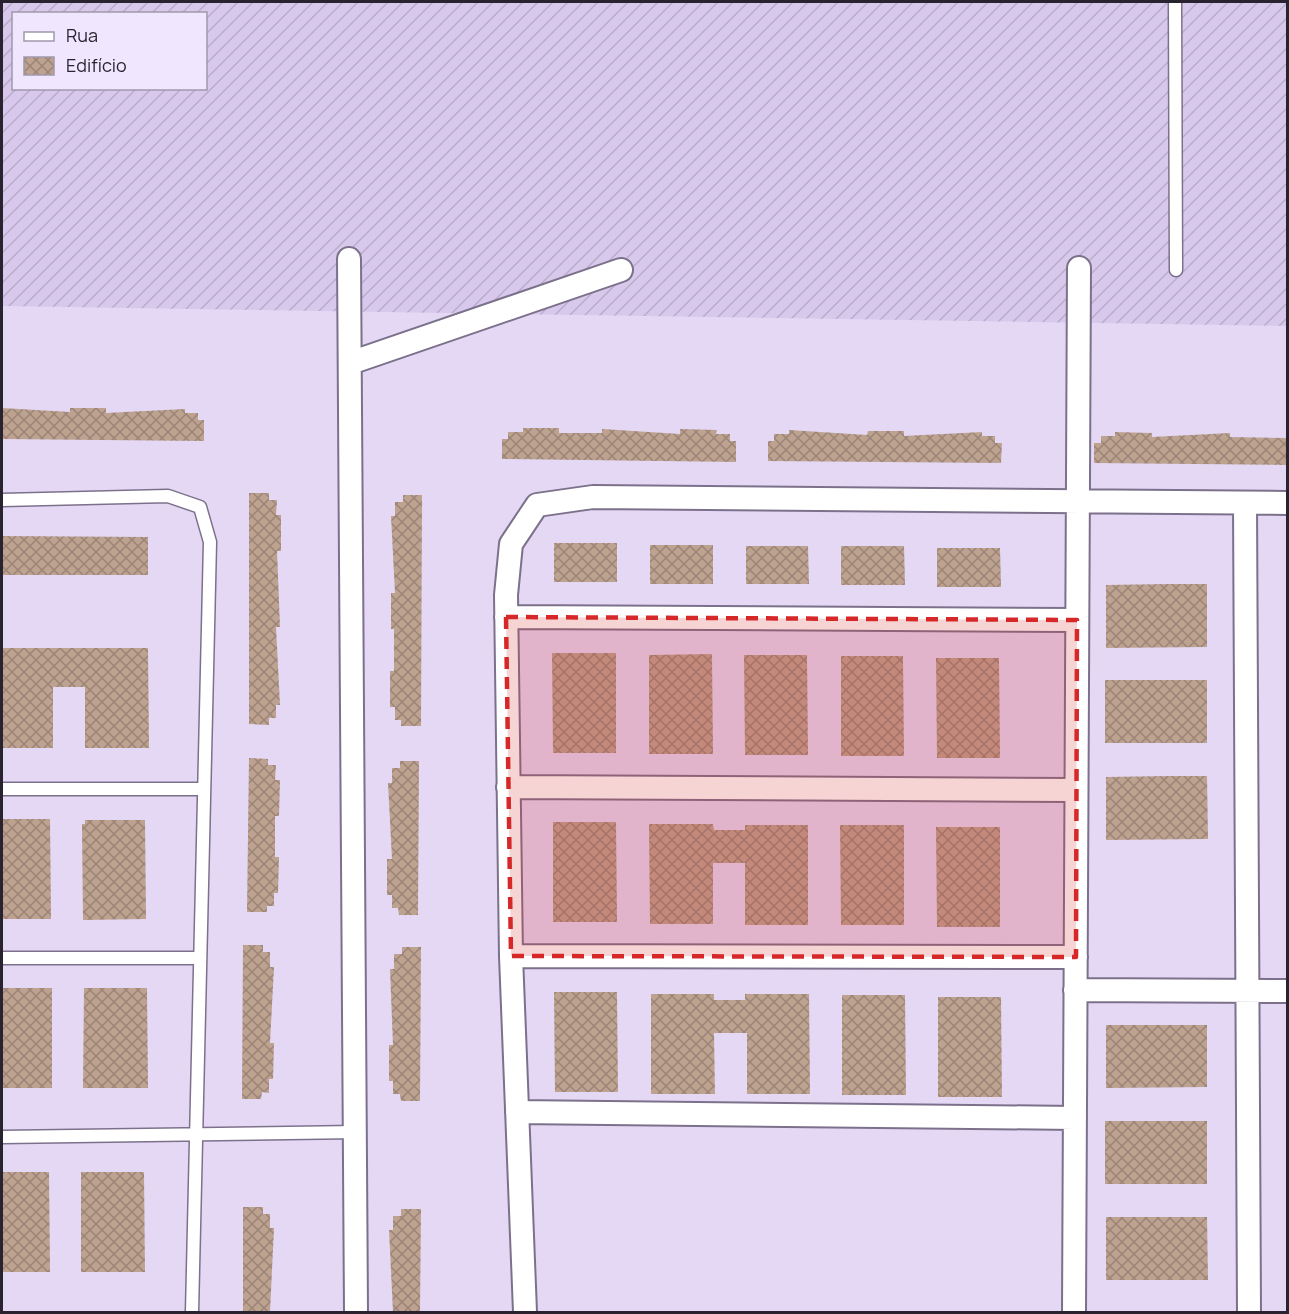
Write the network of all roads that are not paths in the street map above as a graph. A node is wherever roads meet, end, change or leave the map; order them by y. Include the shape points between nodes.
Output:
1 (1175, 2) edge
2 (349, 259) dead end
3 (1079, 268) dead end
4 (621, 270) dead end
5 (1176, 270) dead end
6 (350, 363) junction
7 (2, 500) edge
8 (1078, 501) junction
9 (1245, 503) junction
10 (1287, 503) edge
11 (506, 617) junction
12 (1077, 620) junction
13 (508, 787) junction
14 (2, 789) edge
15 (204, 789) junction
16 (1076, 790) junction
17 (511, 956) junction
18 (1076, 957) junction
19 (2, 958) edge
20 (200, 958) junction
21 (1075, 990) junction
22 (1248, 990) junction
23 (1287, 990) edge
24 (517, 1112) junction
25 (1075, 1118) junction
26 (356, 1132) junction
27 (198, 1135) junction
28 (2, 1137) edge
29 (192, 1312) edge
30 (356, 1312) edge
31 (525, 1312) edge
32 (1074, 1312) edge
33 (1249, 1312) edge

1 - 5 lane
2 - 6 street
3 - 8 street
4 - 6 street
6 - 26 street
7 - 15 lane via 168,496 200,507 210,542
8 - 9 street
8 - 11 street via 593,498 537,505 511,544
8 - 12 street
9 - 10 street
9 - 22 street
11 - 12 street
11 - 13 street
12 - 16 street
13 - 16 street
13 - 17 street
14 - 15 lane
15 - 20 lane
16 - 18 street
17 - 18 street
17 - 24 street
18 - 21 street
19 - 20 lane
20 - 27 lane
21 - 22 street
21 - 25 street
22 - 23 street
22 - 33 street
24 - 25 street
24 - 31 street
25 - 32 street
26 - 27 lane
26 - 30 street
27 - 28 lane
27 - 29 lane

